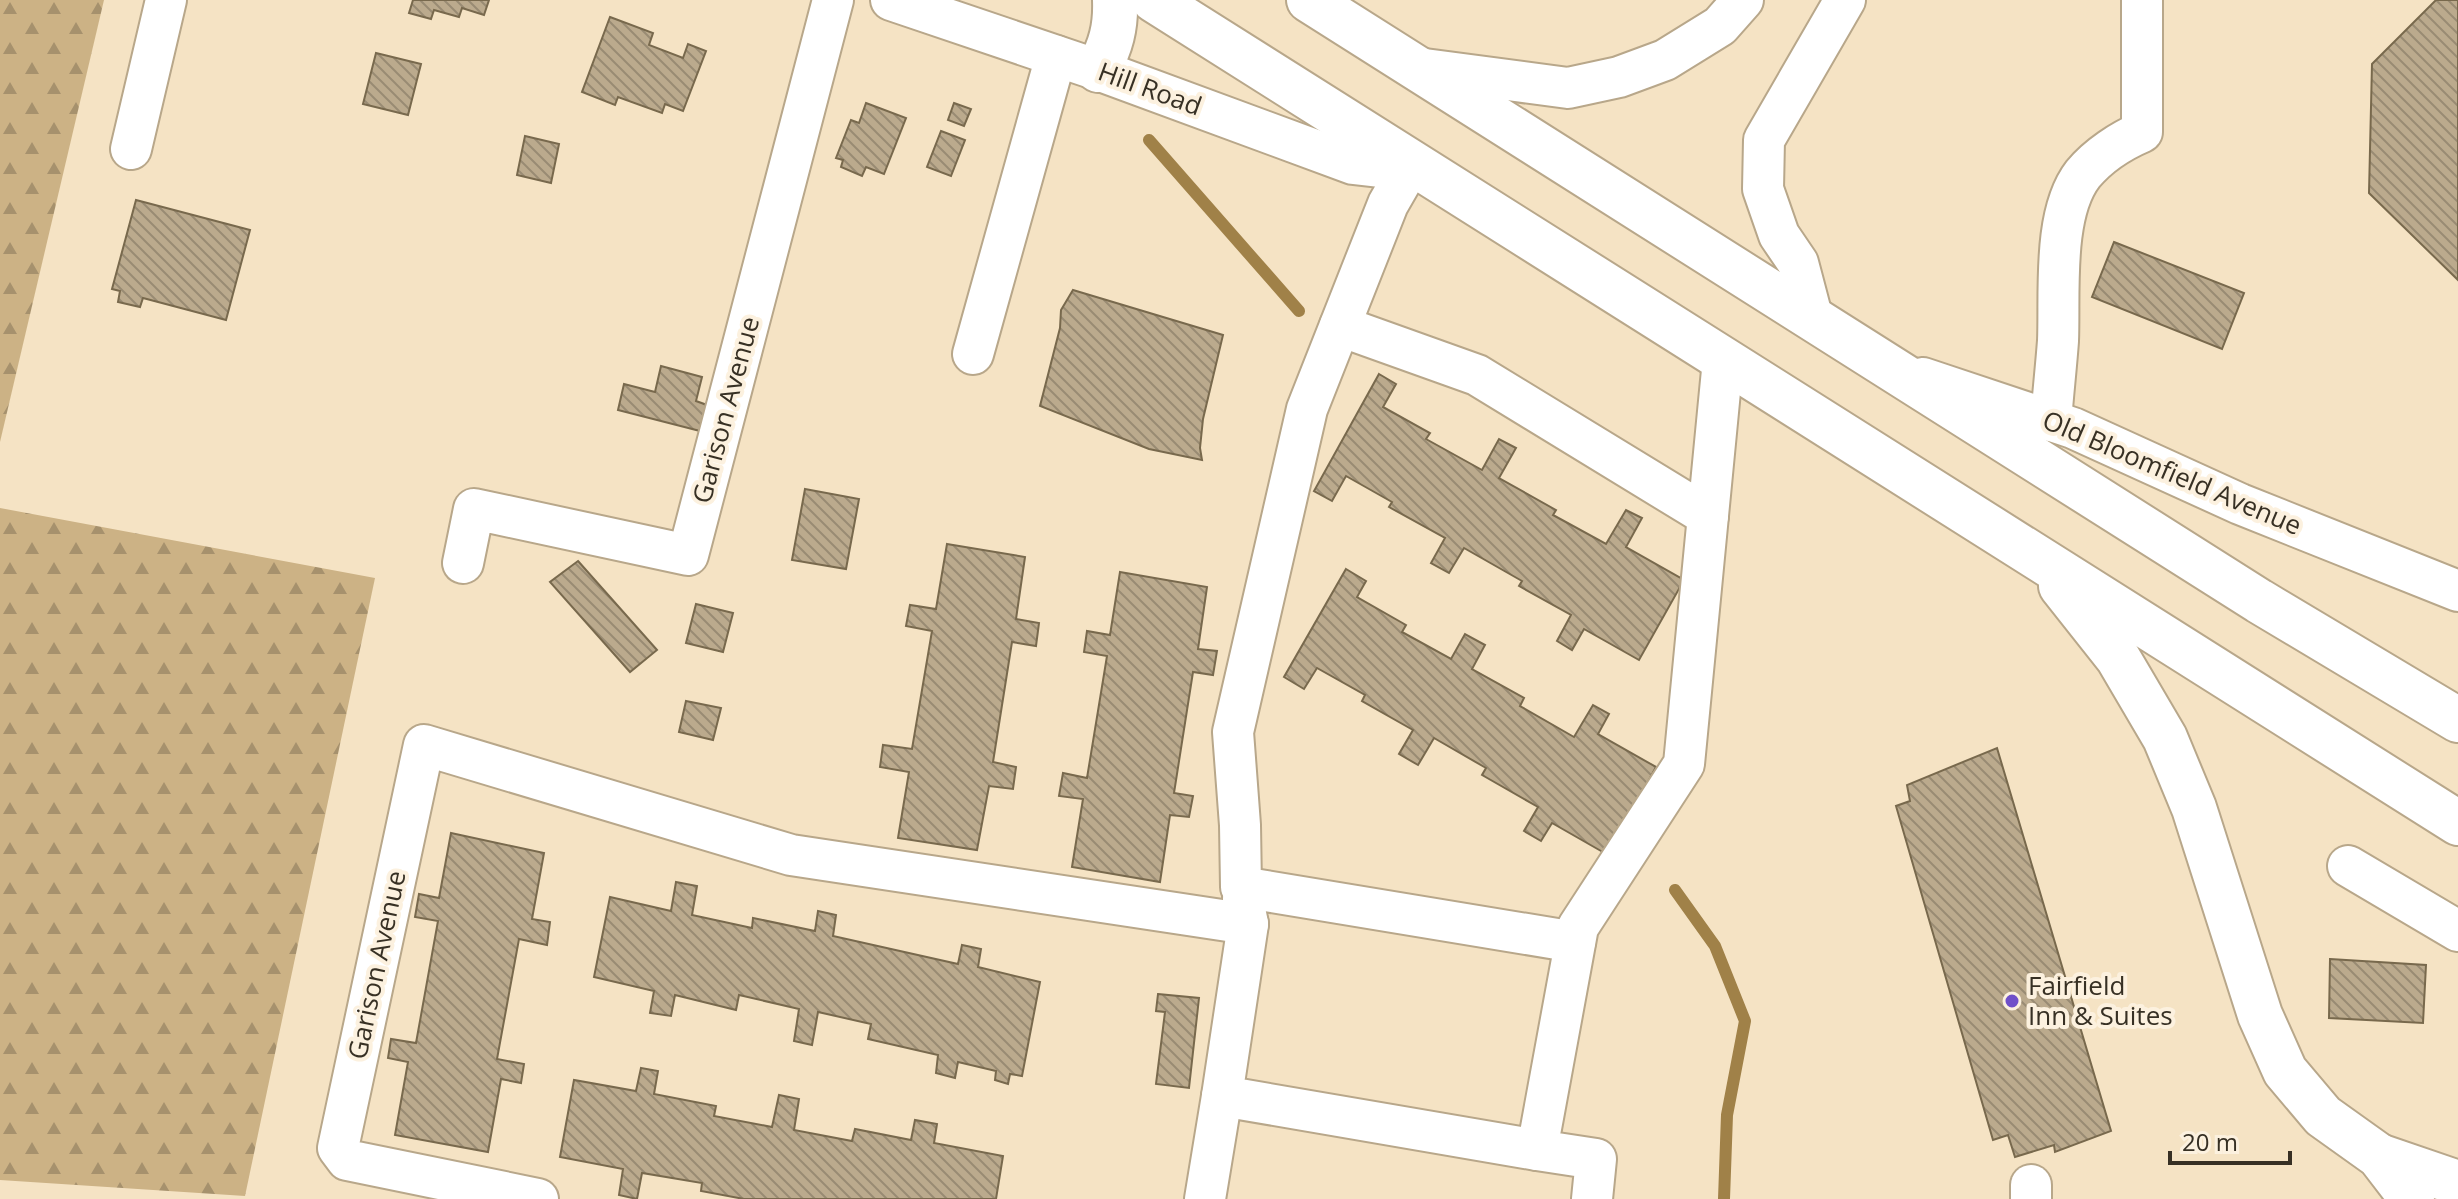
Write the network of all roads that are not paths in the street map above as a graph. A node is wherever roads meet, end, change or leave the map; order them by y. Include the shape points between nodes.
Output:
1 (166, 0) edge
2 (833, 0) edge
3 (891, 0) edge
4 (1115, 0) edge
5 (1154, 0) edge
6 (1309, 0) edge
7 (1743, 0) edge
8 (1845, 0) edge
9 (2142, 0) edge
10 (1056, 56) junction
11 (1417, 68) junction
12 (1098, 70) junction
13 (131, 149) dead end
14 (1411, 164) junction
15 (1813, 320) junction
16 (1340, 326) junction
17 (973, 354) dead end
18 (1723, 360) junction
19 (1884, 365) junction
20 (2051, 421) junction
21 (1708, 516) junction
22 (2039, 560) junction
23 (463, 563) dead end
24 (2458, 591) edge
25 (2458, 720) edge
26 (2458, 823) edge
27 (2348, 866) dead end
28 (1244, 905) junction
29 (2458, 931) edge
30 (1575, 942) junction
31 (1222, 1096) junction
32 (1537, 1150) junction
33 (2379, 1156) junction
34 (2458, 1183) edge
35 (538, 1199) edge
36 (1205, 1199) edge
37 (1592, 1199) edge
38 (2412, 1199) edge

1 - 13 street
2 - 23 street, Garison Avenue via 688,555 474,509
3 - 10 street, Hill Road
4 - 12 highway via 1111,45
5 - 14 highway
6 - 11 highway
7 - 11 street via 1720,26 1665,60 1568,88
8 - 15 street via 1764,140 1763,189 1779,235 1798,263
9 - 20 street via 2142,132 2121,142 2083,174 2069,201 2057,268
10 - 12 street, Hill Road
10 - 17 street
11 - 15 highway
12 - 14 street, Hill Road via 1353,164
14 - 16 street via 1388,204
14 - 18 highway
15 - 19 highway
16 - 21 street via 1477,375
16 - 28 street via 1307,409 1233,732
18 - 21 street
18 - 22 highway
19 - 20 street, Old Bloomfield Avenue
19 - 25 highway
20 - 24 street, Old Bloomfield Avenue
21 - 30 street via 1684,764 1578,927
22 - 26 highway
22 - 33 highway via 2118,658 2165,738 2194,808 2260,1015 2285,1071 2323,1116
27 - 29 street
28 - 30 street
28 - 31 street
28 - 35 street, Garison Avenue via 791,855 424,745 338,1148 347,1160
30 - 32 street
31 - 32 street
31 - 36 street
32 - 37 street via 1596,1159
33 - 34 highway
33 - 38 highway

